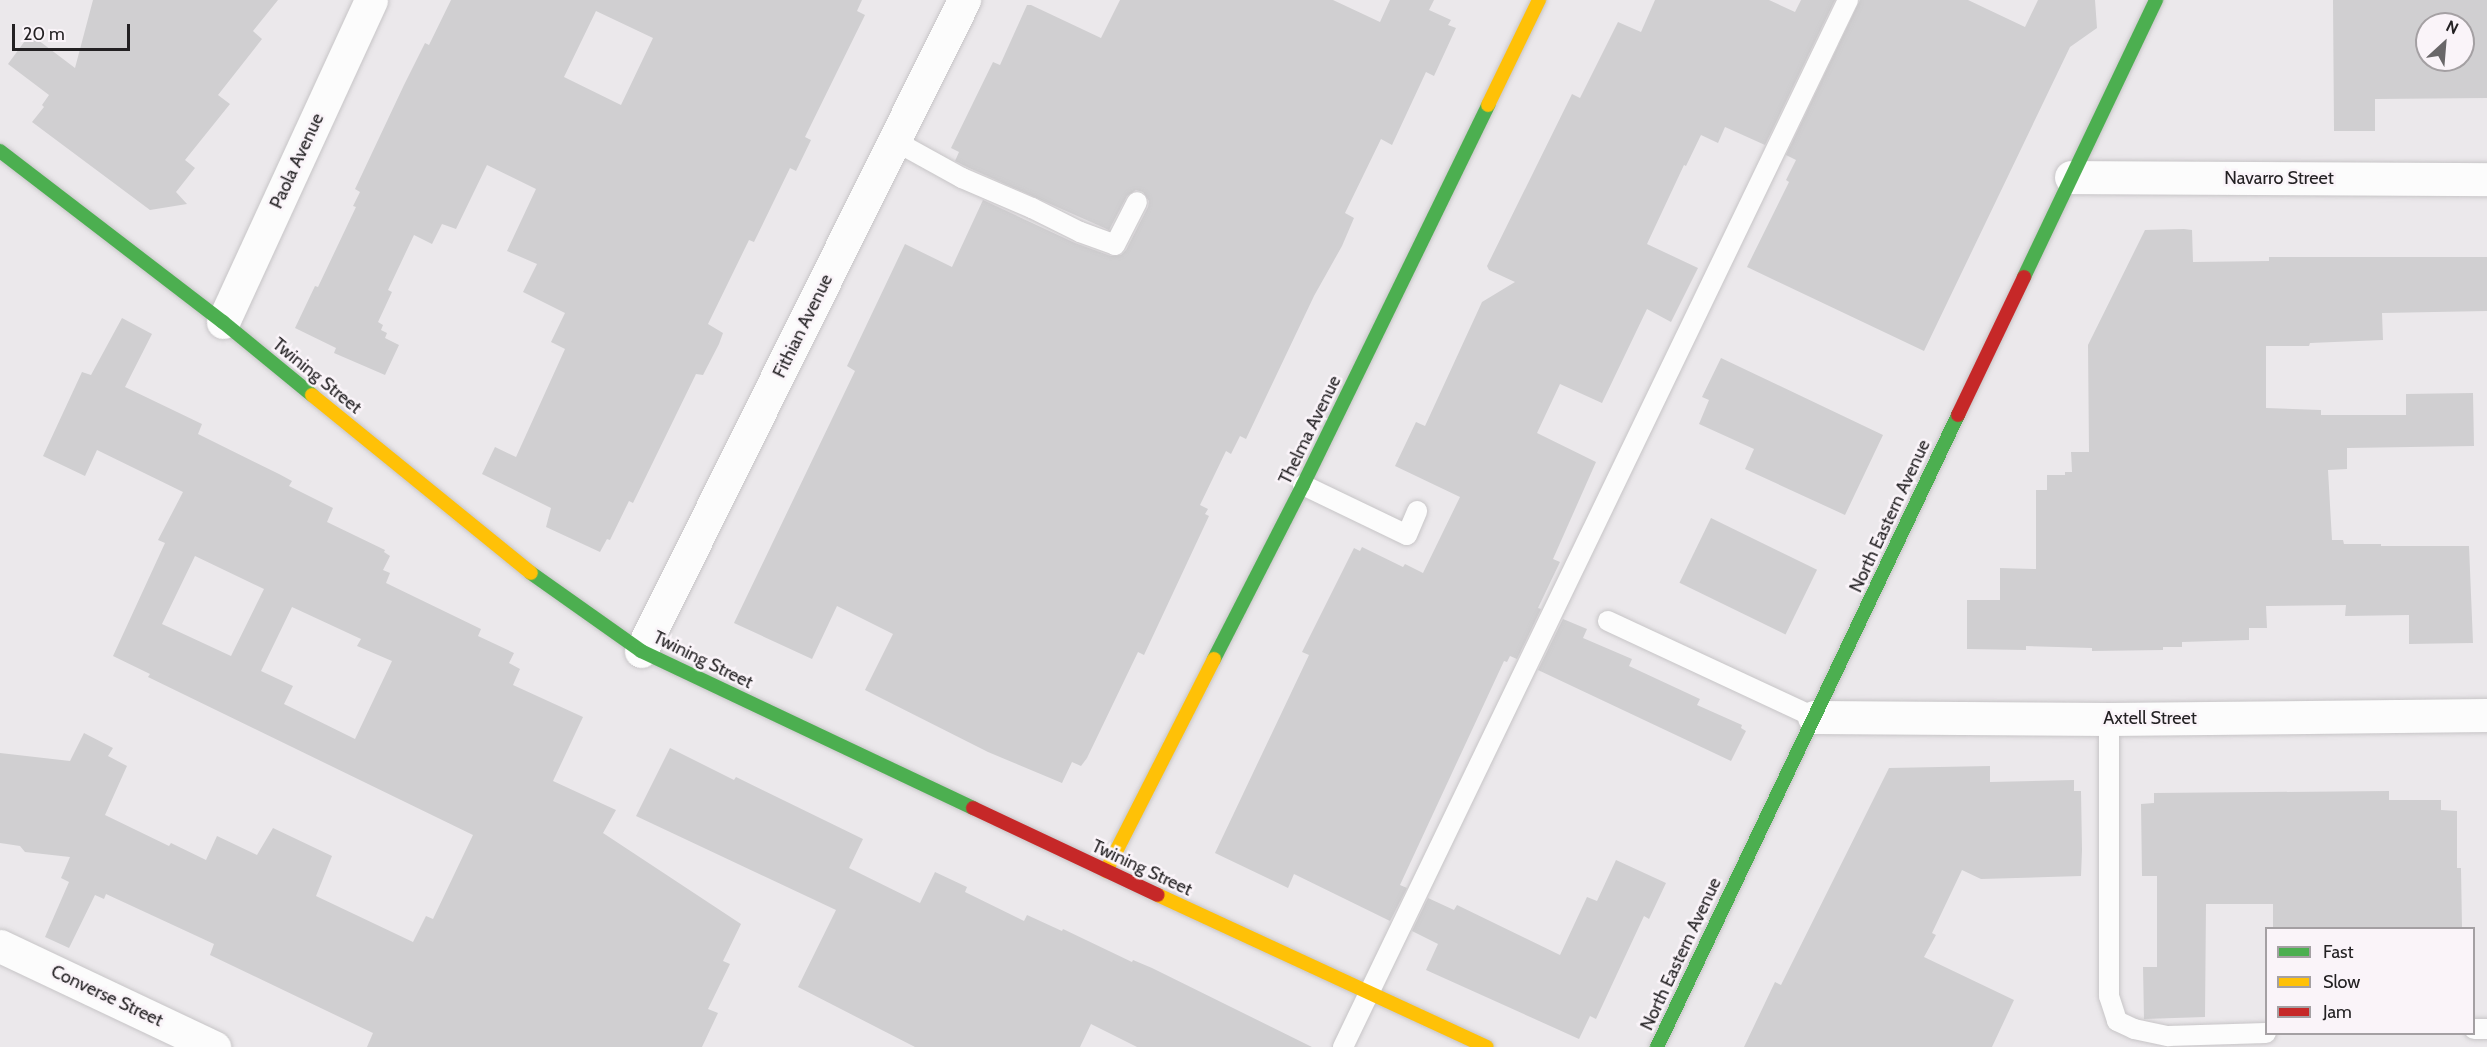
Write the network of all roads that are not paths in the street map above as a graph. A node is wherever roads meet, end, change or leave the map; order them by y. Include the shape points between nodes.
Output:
1 (371, 0) edge
2 (964, 0) edge
3 (1539, 0) edge
4 (1848, 0) edge
5 (2156, 0) edge
6 (895, 141) junction
7 (0, 151) edge
8 (2071, 177) junction
9 (2487, 180) edge
10 (1137, 202) dead end
11 (223, 322) junction
12 (1303, 485) junction
13 (1417, 511) dead end
14 (1608, 621) dead end
15 (641, 651) junction
16 (2487, 715) edge
17 (1814, 717) junction
18 (2109, 719) junction
19 (1106, 872) junction
20 (0, 946) edge
21 (1369, 993) junction
22 (2265, 1033) edge
23 (214, 1047) edge
24 (1343, 1047) edge
25 (1487, 1047) edge
26 (1657, 1047) edge

1 - 11 street, Paola Avenue
2 - 6 street, Fithian Avenue
3 - 12 street, Thelma Avenue
4 - 21 lane
5 - 8 street, North Eastern Avenue
6 - 10 lane via 962,177 1114,245
6 - 15 street, Fithian Avenue
7 - 11 street, Twining Street
8 - 9 street, Navarro Street
8 - 17 street, North Eastern Avenue
11 - 15 street, Twining Street via 544,584
12 - 13 lane via 1407,535
12 - 19 street, Thelma Avenue
14 - 17 lane
15 - 19 street, Twining Street
16 - 18 street, Axtell Street
17 - 18 street, Axtell Street
17 - 26 street, North Eastern Avenue
18 - 22 lane via 2109,996 2117,1021 2168,1036
19 - 21 street, Twining Street
20 - 23 street, Converse Street
21 - 24 lane
21 - 25 street, Twining Street

